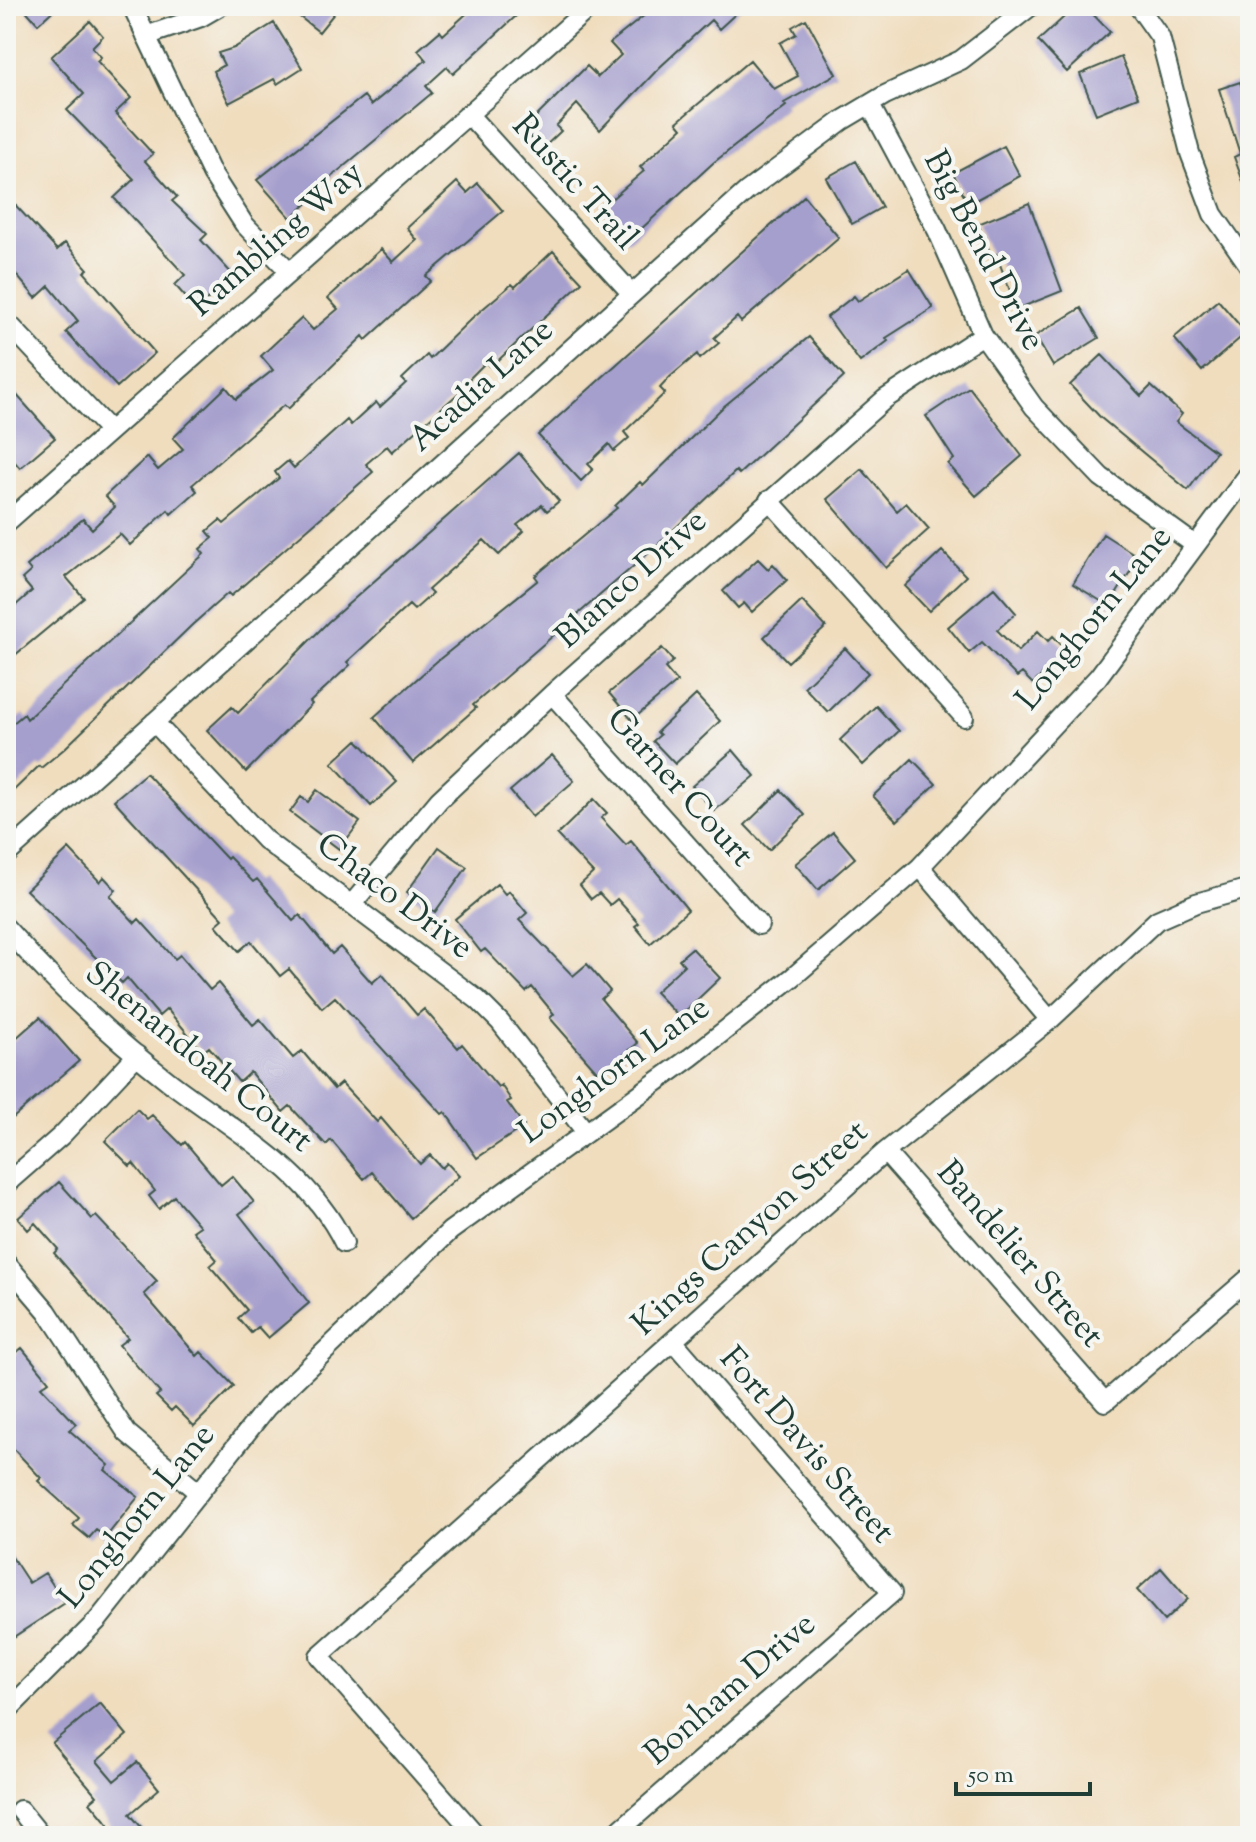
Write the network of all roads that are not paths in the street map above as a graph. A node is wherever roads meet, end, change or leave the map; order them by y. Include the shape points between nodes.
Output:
1 (132, 6) edge
2 (220, 6) edge
3 (591, 6) edge
4 (1031, 6) edge
5 (1138, 6) edge
6 (146, 36) junction
7 (870, 105) junction
8 (468, 114) junction
9 (1250, 267) edge
10 (290, 272) junction
11 (632, 294) junction
12 (6, 321) edge
13 (983, 335) junction
14 (110, 431) junction
15 (1250, 472) edge
16 (769, 500) junction
17 (6, 523) edge
18 (1195, 545) junction
19 (552, 694) junction
20 (964, 717) dead end
21 (154, 722) junction
22 (6, 855) edge
23 (920, 867) junction
24 (1250, 888) edge
25 (352, 904) junction
26 (759, 925) dead end
27 (6, 928) edge
28 (1050, 1020) junction
29 (137, 1055) junction
30 (585, 1131) junction
31 (885, 1152) junction
32 (6, 1184) edge
33 (344, 1243) dead end
34 (6, 1263) edge
35 (1250, 1277) edge
36 (673, 1341) junction
37 (199, 1493) junction
38 (892, 1593) joint
39 (6, 1712) edge
40 (20, 1810) dead end
41 (41, 1836) edge
42 (477, 1836) edge
43 (613, 1836) edge

1 - 6 street
2 - 6 street
3 - 8 street, Rambling Way
4 - 7 street, Acadia Lane via 961,60
5 - 9 street via 1160,37 1190,153 1213,214
6 - 10 street via 212,174 244,224
7 - 11 street, Acadia Lane via 781,163
7 - 13 street, Big Bend Drive via 937,230
8 - 10 street, Rambling Way
8 - 11 street, Rustic Trail
10 - 14 street, Rambling Way
11 - 21 street, Acadia Lane
12 - 14 street
13 - 16 street, Blanco Drive via 903,385
13 - 18 street, Big Bend Drive via 1034,407 1101,477
14 - 17 street, Rambling Way
15 - 18 street, Longhorn Lane
16 - 19 street, Blanco Drive
16 - 20 street
18 - 23 street, Longhorn Lane via 1098,677
19 - 25 street, Blanco Drive via 439,800
19 - 26 street, Garner Court
21 - 22 street, Acadia Lane
21 - 25 street, Chaco Drive via 265,840
23 - 28 street
23 - 30 street, Longhorn Lane via 782,986
24 - 28 street, Kings Canyon Street via 1157,920
25 - 30 street, Chaco Drive via 478,1000
27 - 29 street, Shenandoah Court via 56,985
28 - 31 street, Kings Canyon Street
29 - 32 street via 62,1135
29 - 33 street, Shenandoah Court via 292,1173 331,1218
30 - 37 street, Longhorn Lane via 450,1231 267,1407
31 - 35 street, Bandelier Street via 1105,1402
31 - 36 street, Kings Canyon Street
34 - 37 street via 47,1311 127,1433
36 - 38 street, Fort Davis Street
36 - 42 street, Kings Canyon Street via 319,1656
37 - 39 street, Longhorn Lane via 98,1620
38 - 43 street, Bonham Drive
40 - 41 street

